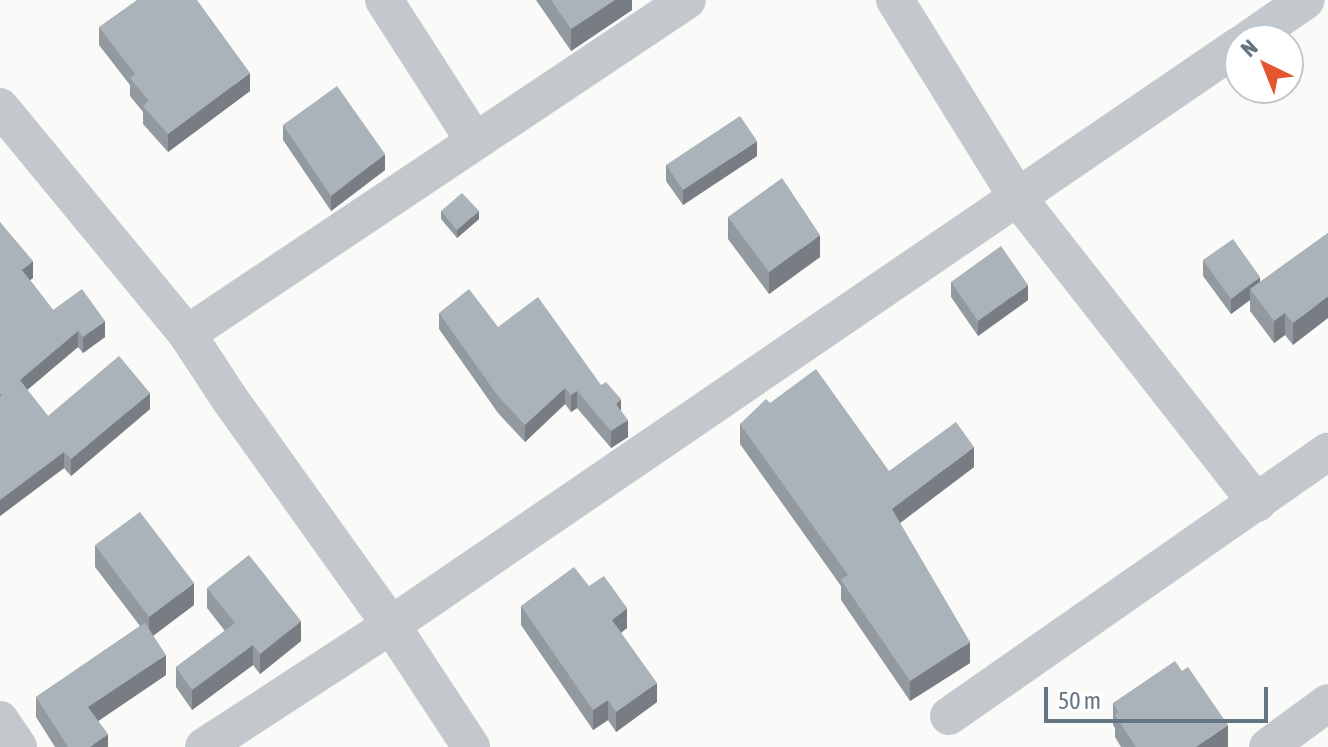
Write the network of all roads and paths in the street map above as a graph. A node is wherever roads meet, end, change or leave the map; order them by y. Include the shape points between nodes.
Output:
1 (384, 0) edge
2 (687, 0) edge
3 (895, 0) edge
4 (1306, 0) edge
5 (1271, 24) edge
6 (1224, 56) edge
7 (0, 107) edge
8 (474, 140) junction
9 (1017, 197) junction
10 (187, 334) junction
11 (1328, 452) edge
12 (1257, 503) junction
13 (391, 625) junction
14 (1328, 703) edge
15 (949, 716) dead end
16 (0, 720) edge
17 (18, 747) edge
18 (204, 747) edge
19 (471, 747) edge
20 (1268, 747) edge

1 - 8 street
2 - 8 street
3 - 9 street
4 - 5 street
6 - 9 street
7 - 10 street
8 - 10 street
9 - 12 street
9 - 13 street
10 - 13 street
11 - 12 street
12 - 15 street
13 - 18 street
13 - 19 street
14 - 20 street
16 - 17 street

